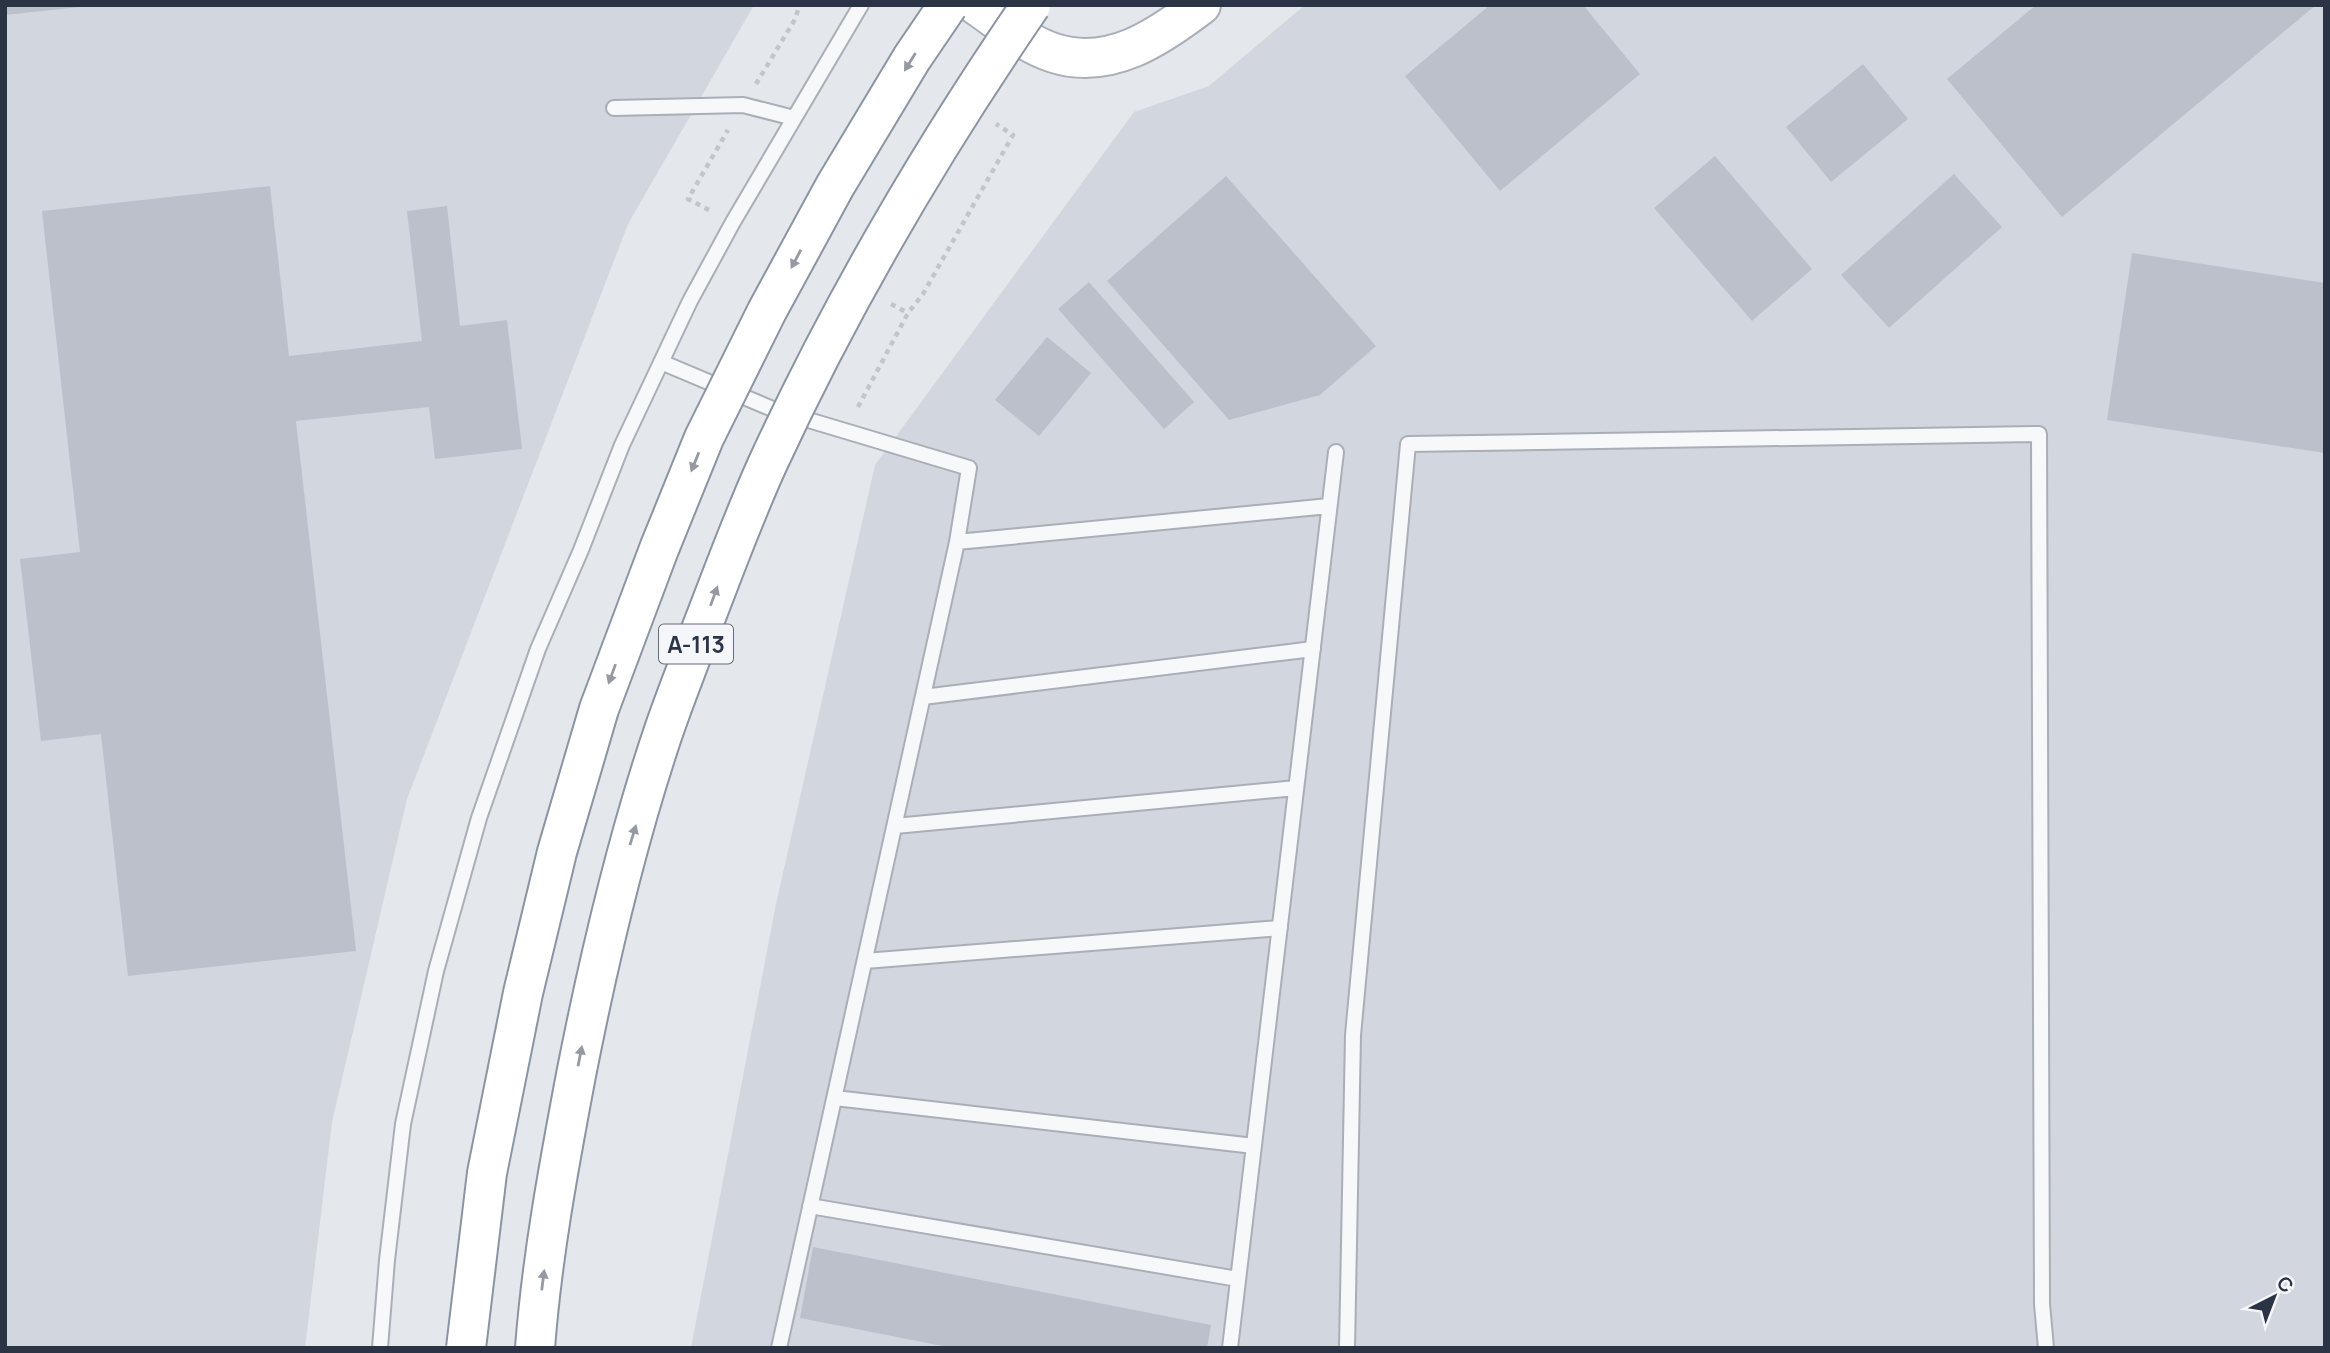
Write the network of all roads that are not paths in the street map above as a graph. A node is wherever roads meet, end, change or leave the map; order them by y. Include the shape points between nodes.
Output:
1 (860, 5) edge
2 (948, 5) edge
3 (976, 5) edge
4 (1031, 5) edge
5 (1201, 5) edge
6 (614, 108) dead end
7 (794, 118) junction
8 (661, 362) junction
9 (1336, 452) dead end
10 (1329, 506) junction
11 (957, 542) junction
12 (1313, 649) junction
13 (923, 697) junction
14 (1296, 788) junction
15 (895, 826) junction
16 (1280, 928) junction
17 (865, 961) junction
18 (835, 1098) junction
19 (1254, 1146) junction
20 (810, 1206) junction
21 (1238, 1279) junction
22 (380, 1348) edge
23 (466, 1348) edge
24 (535, 1348) edge
25 (780, 1348) edge
26 (1230, 1348) edge
27 (1347, 1348) edge
28 (2046, 1348) edge

1 - 7 lane
2 -> 23 main road, А-113, bridge via 835,186 704,438 599,709 557,852 523,993 487,1173
3 - 5 main road via 1024,39 1054,53 1080,58 1139,47
24 -> 4 main road, А-113, bridge via 555,1184 589,1008 622,870 664,730 766,466 828,343 901,208
6 - 7 lane via 743,106
7 - 8 lane via 690,300
8 - 11 lane via 775,410 969,468
8 - 22 lane via 538,649 472,843 436,971 403,1124
9 - 10 lane
10 - 11 lane
10 - 12 lane
11 - 13 lane
12 - 13 lane
12 - 14 lane
13 - 15 lane
14 - 15 lane
14 - 16 lane
15 - 17 lane
16 - 17 lane
16 - 19 lane
17 - 18 lane
18 - 19 lane
18 - 20 lane
19 - 21 lane
20 - 21 lane
20 - 25 lane
21 - 26 lane
27 - 28 lane via 1353,1035 1408,444 2039,434 2042,1290

